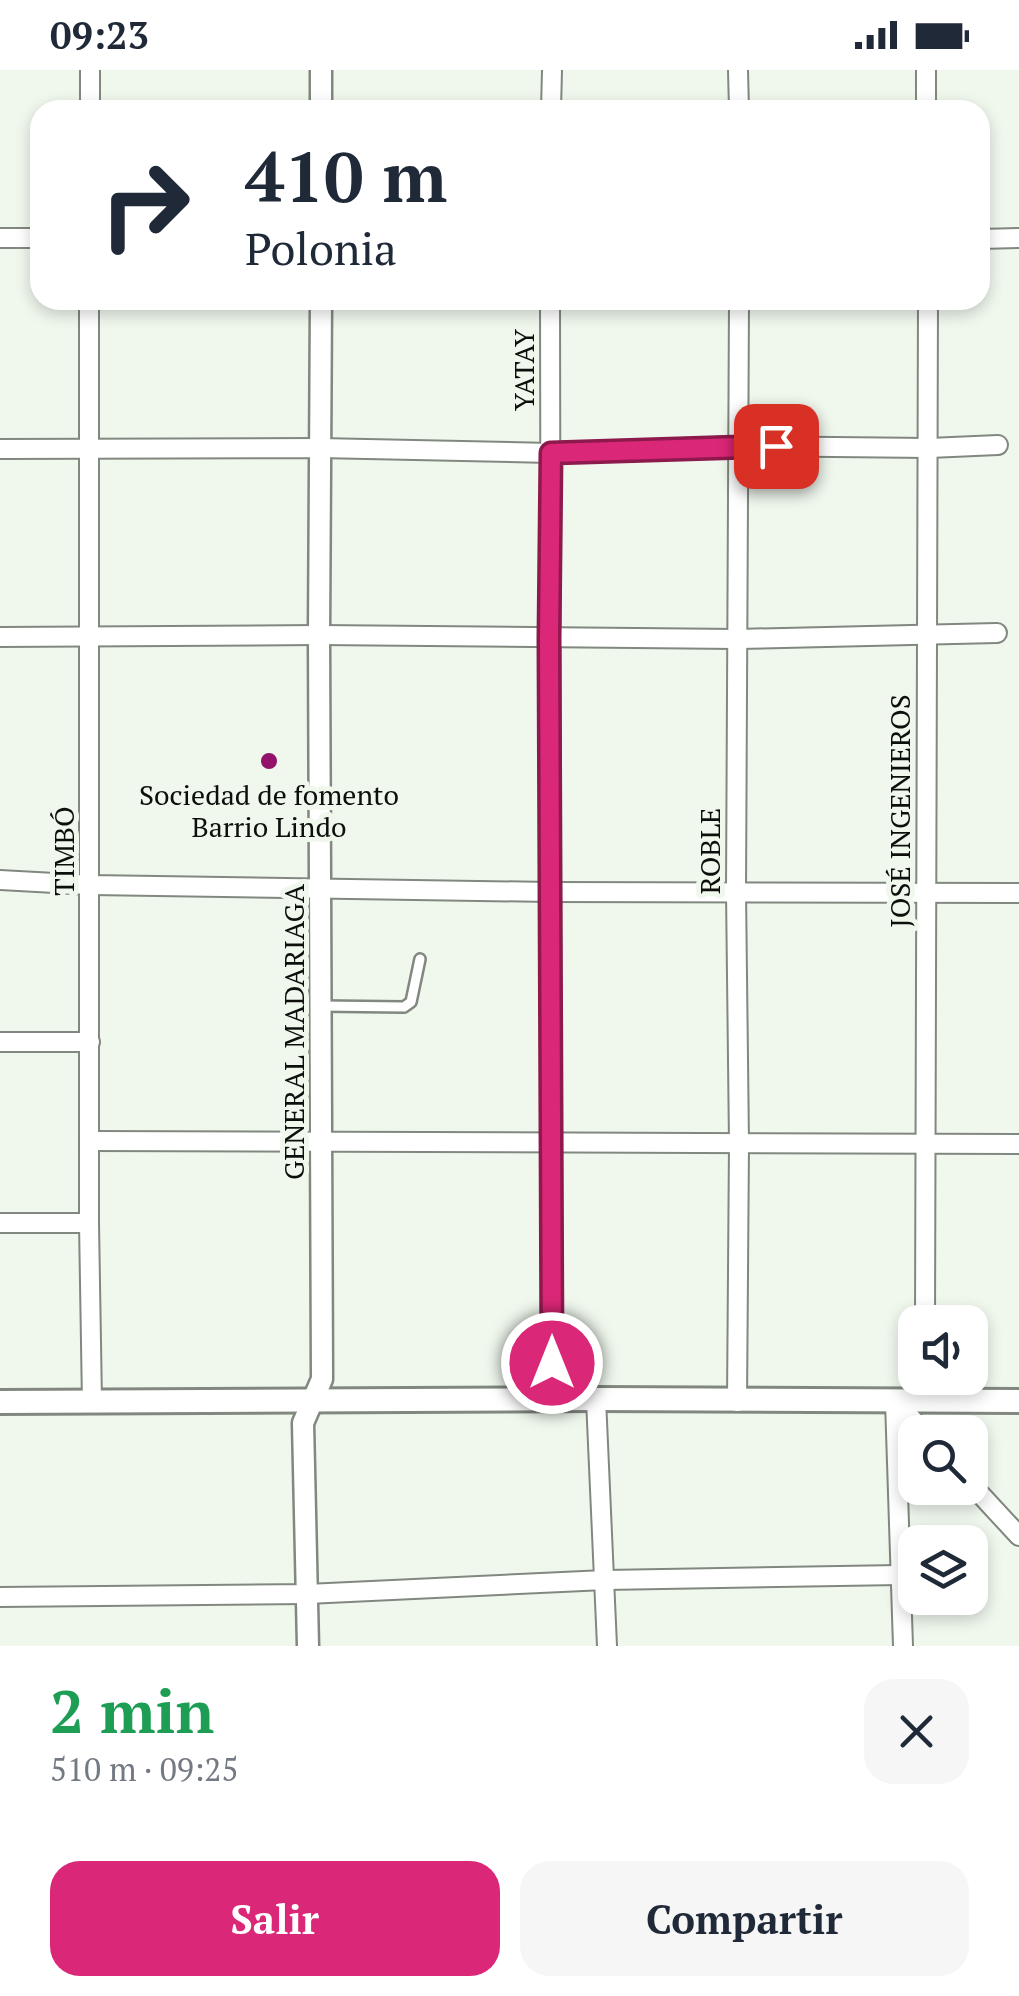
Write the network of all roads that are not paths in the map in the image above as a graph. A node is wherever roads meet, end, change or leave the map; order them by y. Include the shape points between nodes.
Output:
1 (90, 70) edge
2 (322, 70) edge
3 (552, 70) edge
4 (738, 70) edge
5 (926, 70) edge
6 (90, 100) edge
7 (322, 100) edge
8 (551, 100) edge
9 (738, 100) edge
10 (926, 100) edge
11 (0, 238) edge
12 (30, 238) edge
13 (1019, 238) edge
14 (990, 239) edge
15 (90, 310) edge
16 (321, 310) edge
17 (550, 310) edge
18 (738, 310) edge
19 (928, 310) edge
20 (998, 445) dead end
21 (738, 446) junction
22 (320, 448) junction
23 (928, 448) junction
24 (0, 449) edge
25 (89, 449) junction
26 (551, 453) junction
27 (926, 633) junction
28 (997, 633) dead end
29 (319, 635) junction
30 (0, 637) edge
31 (88, 638) junction
32 (549, 638) junction
33 (737, 639) junction
34 (0, 880) edge
35 (91, 885) junction
36 (321, 888) junction
37 (736, 891) junction
38 (550, 892) junction
39 (1019, 893) edge
40 (927, 894) junction
41 (420, 960) dead end
42 (321, 1006) junction
43 (0, 1042) edge
44 (90, 1042) junction
45 (90, 1141) junction
46 (553, 1142) junction
47 (320, 1143) junction
48 (739, 1144) junction
49 (925, 1144) junction
50 (1019, 1144) edge
51 (89, 1222) junction
52 (0, 1223) edge
53 (924, 1305) edge
54 (910, 1395) edge
55 (972, 1395) edge
56 (552, 1400) junction
57 (596, 1400) junction
58 (311, 1401) junction
59 (895, 1401) junction
60 (1019, 1401) edge
61 (0, 1402) edge
62 (92, 1402) junction
63 (737, 1402) junction
64 (908, 1415) edge
65 (988, 1502) edge
66 (899, 1525) edge
67 (1019, 1536) edge
68 (898, 1575) edge
69 (604, 1580) junction
70 (306, 1594) junction
71 (0, 1597) edge
72 (902, 1615) edge
73 (308, 1646) edge
74 (606, 1646) edge
75 (903, 1646) edge

1 - 6 street
2 - 7 street
3 - 8 street
4 - 9 street
5 - 10 street
11 - 12 street
13 - 14 street
15 - 25 street, TIMBÓ
16 - 22 street, GENERAL MADARIAGA
17 - 26 street, YATAY
18 - 21 street, ROBLE
19 - 23 street, JOSÉ INGENIEROS
20 - 23 street
21 - 23 street
21 - 26 street
21 - 33 street, ROBLE
22 - 25 street
22 - 26 street
22 - 29 street, GENERAL MADARIAGA
23 - 27 street, JOSÉ INGENIEROS
24 - 25 street
25 - 31 street, TIMBÓ
26 - 32 street, YATAY
27 - 28 street
27 - 33 street
27 - 40 street, JOSÉ INGENIEROS
29 - 31 street
29 - 32 street
29 - 36 street, GENERAL MADARIAGA
30 - 31 street
31 - 35 street, TIMBÓ
32 - 33 street
32 - 38 street, YATAY
33 - 37 street, ROBLE
34 - 35 street
35 - 36 street
35 - 44 street, TIMBÓ
36 - 38 street
36 - 42 street, GENERAL MADARIAGA
37 - 38 street
37 - 40 street
37 - 48 street, ROBLE
38 - 46 street, YATAY
39 - 40 street
40 - 49 street, JOSÉ INGENIEROS
41 - 42 lane via 411,1002 404,1007
42 - 47 street, GENERAL MADARIAGA
43 - 44 street
44 - 45 street, TIMBÓ
45 - 47 street
45 - 51 street, TIMBÓ
46 - 47 street
46 - 48 street
46 - 56 street, YATAY
47 - 58 street, GENERAL MADARIAGA via 322,1379
48 - 49 street
48 - 63 street, ROBLE
49 - 50 street
49 - 53 street, JOSÉ INGENIEROS
51 - 52 street
51 - 62 street, TIMBÓ
54 - 59 main road
55 - 60 main road
56 - 57 main road
56 - 58 main road
57 - 63 main road
57 - 69 street
58 - 62 main road
58 - 70 street, GENERAL MADARIAGA via 303,1424
59 - 63 main road
59 - 64 street
59 - 66 street
61 - 62 main road
65 - 67 street
68 - 69 street
69 - 70 street
69 - 74 street
70 - 71 street
70 - 73 street, GENERAL MADARIAGA
72 - 75 street

